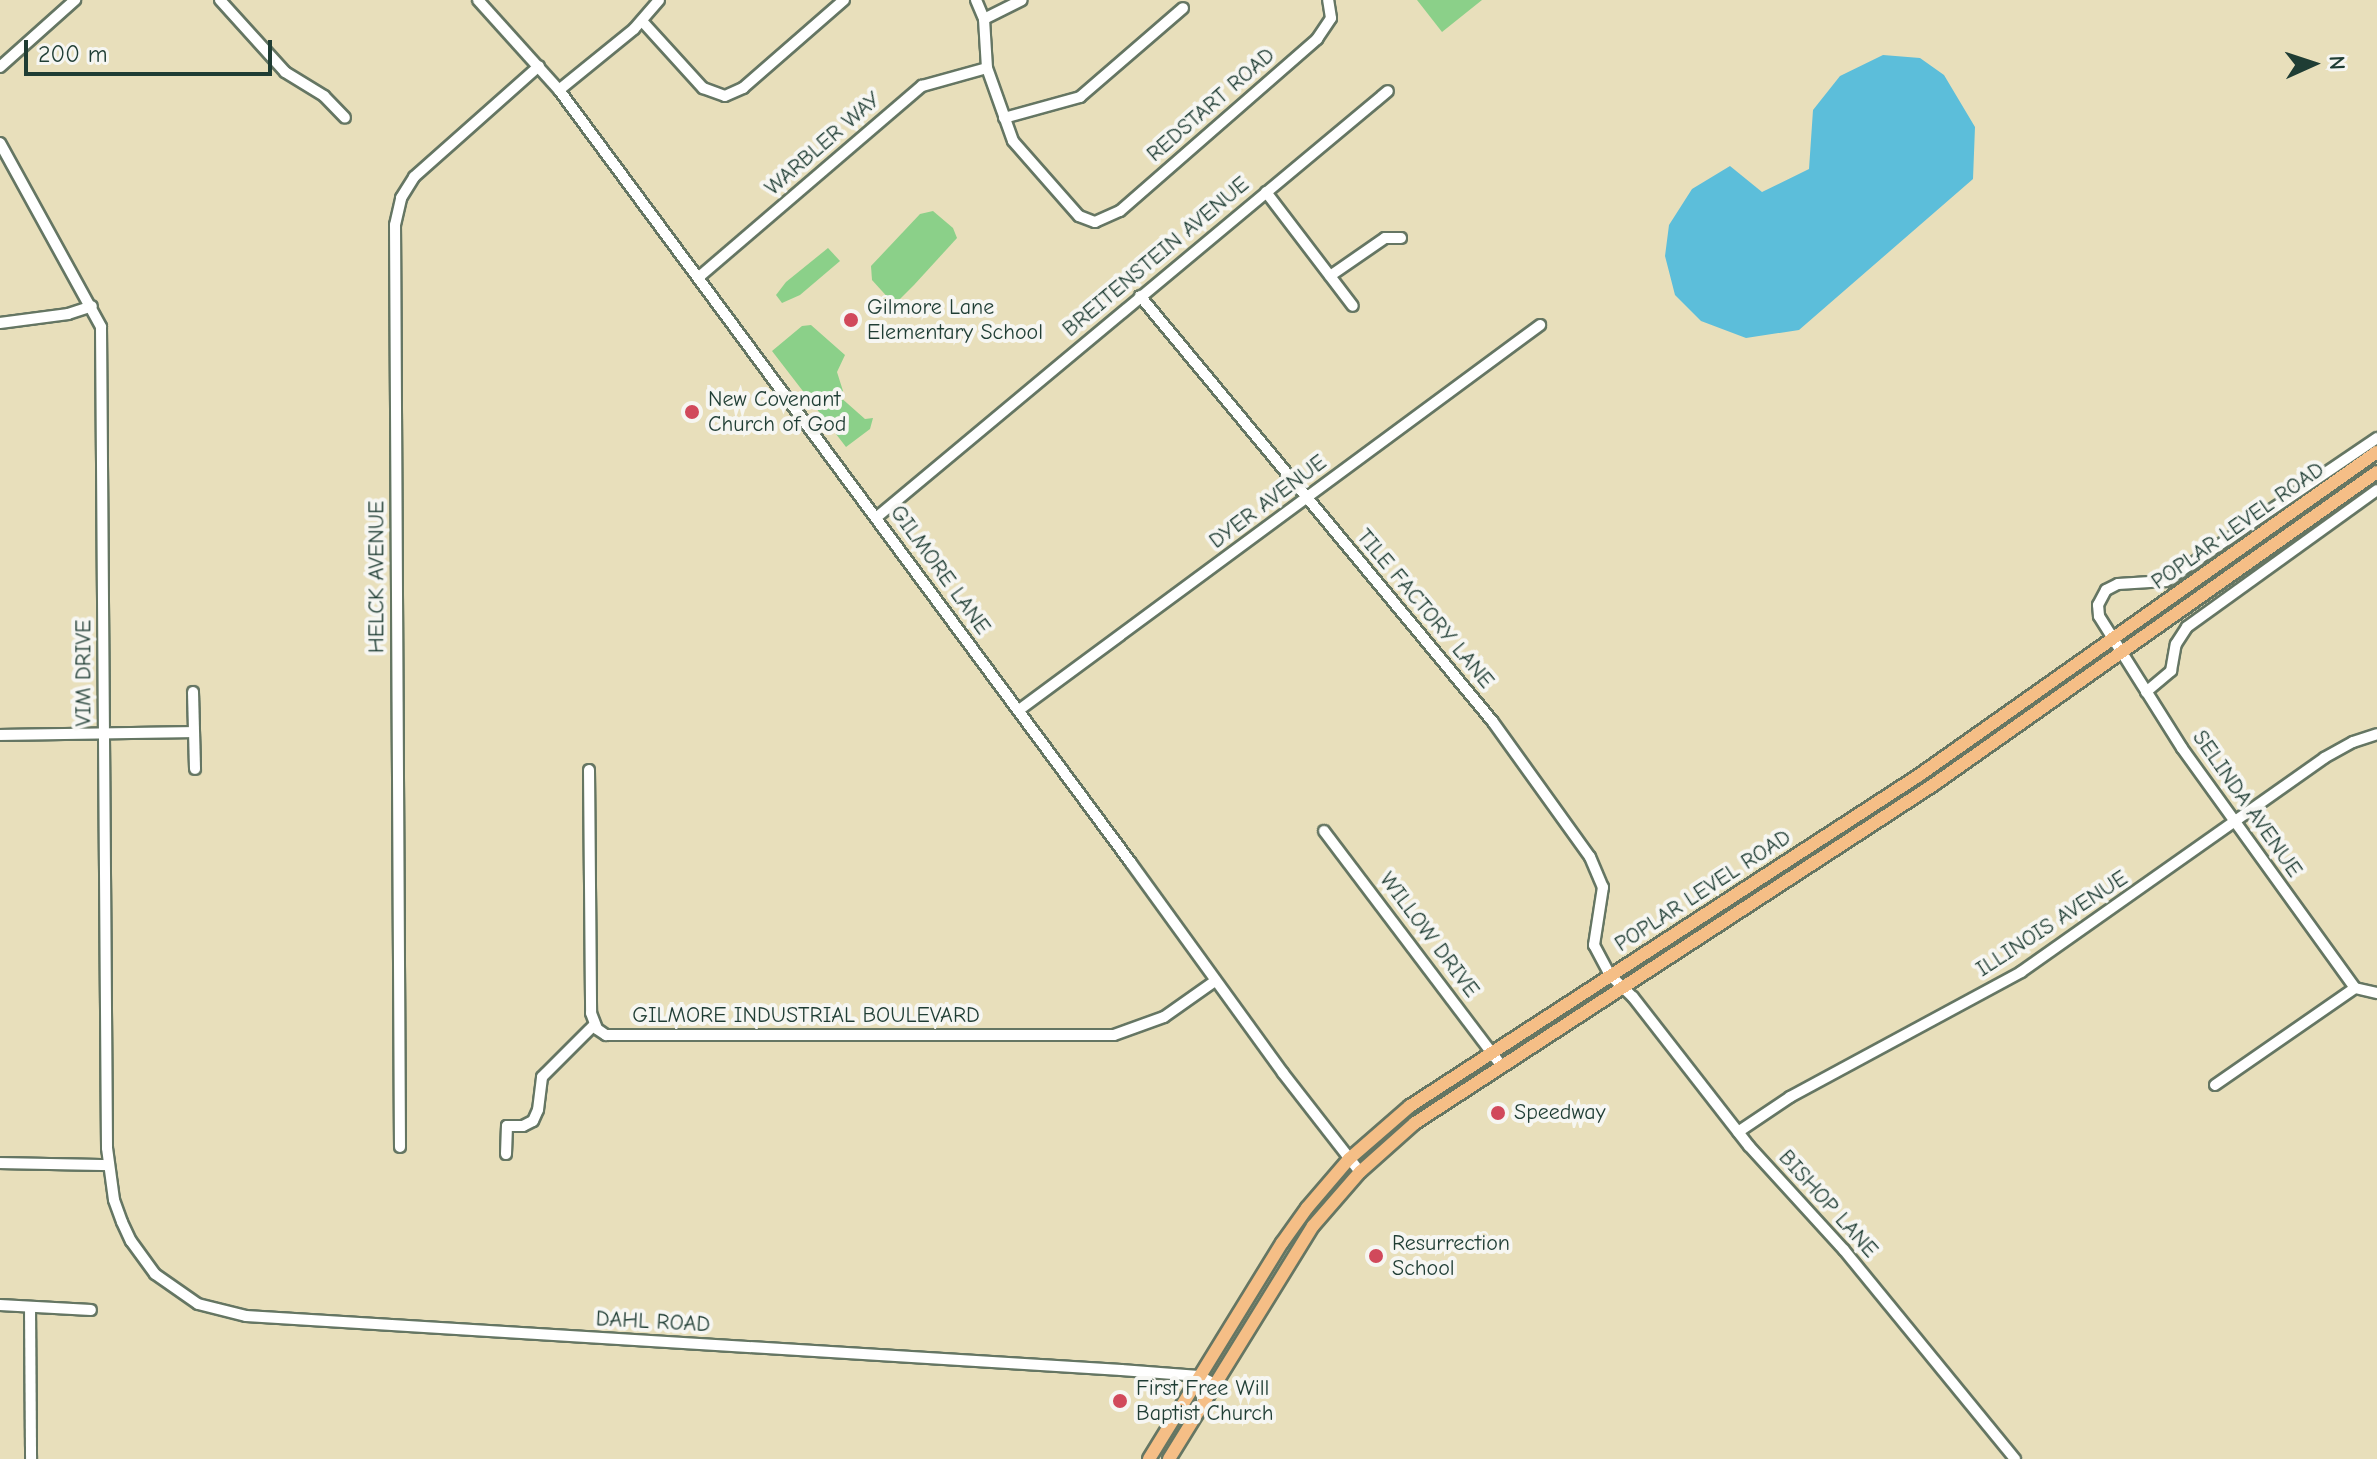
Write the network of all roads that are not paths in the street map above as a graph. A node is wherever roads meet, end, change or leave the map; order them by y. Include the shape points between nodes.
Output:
1 (75, 0) edge
2 (220, 0) edge
3 (478, 0) edge
4 (659, 0) edge
5 (844, 0) edge
6 (976, 0) edge
7 (1022, 0) edge
8 (1328, 0) edge
9 (1183, 8) dead end
10 (984, 19) junction
11 (642, 21) junction
12 (539, 66) junction
13 (0, 67) edge
14 (987, 68) junction
15 (559, 90) junction
16 (1388, 91) dead end
17 (345, 118) dead end
18 (1004, 118) junction
19 (0, 143) edge
20 (1266, 192) junction
21 (1401, 238) dead end
22 (1330, 276) junction
23 (699, 277) junction
24 (1140, 296) junction
25 (92, 306) junction
26 (1353, 306) dead end
27 (0, 323) edge
28 (1540, 325) dead end
29 (2377, 438) edge
30 (2377, 452) edge
31 (2377, 472) edge
32 (2377, 490) edge
33 (1306, 498) junction
34 (877, 517) junction
35 (2113, 638) junction
36 (2121, 653) junction
37 (193, 692) dead end
38 (2146, 692) junction
39 (1019, 710) junction
40 (193, 732) junction
41 (104, 733) junction
42 (2377, 734) edge
43 (0, 735) edge
44 (195, 769) dead end
45 (589, 770) dead end
46 (2234, 822) junction
47 (1324, 831) dead end
48 (1610, 975) junction
49 (1215, 981) junction
50 (1622, 987) junction
51 (2355, 988) junction
52 (2377, 993) edge
53 (594, 1025) junction
54 (1491, 1052) junction
55 (1501, 1065) junction
56 (2215, 1085) dead end
57 (1738, 1132) junction
58 (400, 1147) dead end
59 (506, 1154) dead end
60 (1349, 1159) junction
61 (0, 1163) edge
62 (109, 1165) junction
63 (1360, 1172) junction
64 (124, 1227) joint
65 (0, 1305) edge
66 (30, 1307) junction
67 (91, 1310) dead end
68 (1199, 1376) junction
69 (1215, 1384) junction
70 (31, 1459) edge
71 (1149, 1459) edge
72 (1169, 1459) edge
73 (2015, 1459) edge

1 - 13 street
2 - 17 street via 285,72 324,96
3 - 12 street, GILMORE LANE
4 - 11 street
5 - 11 street via 743,88 725,96 703,88
6 - 10 street
7 - 10 street
8 - 18 street, REDSTART ROAD via 1331,18 1317,39 1120,211 1095,222 1079,216 1041,174 1013,141
9 - 18 street via 1080,97
10 - 14 street
11 - 15 street
12 - 15 street, GILMORE LANE
12 - 58 street, HELCK AVENUE via 414,177 401,198 395,225
14 - 18 street
14 - 23 street, WARBLER WAY via 922,86
15 - 23 street, GILMORE LANE
16 - 20 street, BREITENSTEIN AVENUE
19 - 25 street, VIM DRIVE
20 - 22 street
20 - 24 street, BREITENSTEIN AVENUE
21 - 22 street via 1385,238
22 - 26 street
23 - 34 street, GILMORE LANE
24 - 33 street, TILE FACTORY LANE
24 - 34 street, BREITENSTEIN AVENUE
25 - 27 street
25 - 41 street, VIM DRIVE via 102,341
28 - 33 street, DYER AVENUE
29 - 35 street, SELINDA AVENUE via 2166,581 2118,584 2106,590 2099,616
30 - 35 main road, POPLAR LEVEL ROAD
31 - 36 main road, POPLAR LEVEL ROAD
32 - 38 street via 2187,627 2176,644 2171,671
33 - 39 street, DYER AVENUE
33 - 48 street, TILE FACTORY LANE via 1493,722 1590,857 1603,887 1594,945
34 - 39 street, GILMORE LANE
35 - 36 street, SELINDA AVENUE
35 - 48 main road, POPLAR LEVEL ROAD via 1924,771
36 - 38 street, SELINDA AVENUE
36 - 50 main road, POPLAR LEVEL ROAD via 1933,785
37 - 40 street
38 - 46 street, SELINDA AVENUE
39 - 49 street, GILMORE LANE
40 - 41 street
40 - 44 street
41 - 43 street
41 - 62 street, VIM DRIVE
42 - 46 street, ILLINOIS AVENUE via 2337,750
45 - 53 street
46 - 51 street, SELINDA AVENUE
46 - 57 street, ILLINOIS AVENUE via 2021,972 1790,1097
47 - 54 street, WILLOW DRIVE
48 - 50 street, BISHOP LANE
48 - 54 main road, POPLAR LEVEL ROAD
49 - 53 street, GILMORE INDUSTRIAL BOULEVARD via 1161,1019 1101,1036 637,1036 606,1035
49 - 60 street, GILMORE LANE
50 - 55 main road, POPLAR LEVEL ROAD
50 - 57 street, BISHOP LANE
51 - 52 street
51 - 56 street
53 - 59 street via 542,1077 533,1121 507,1126
54 - 55 street, WILLOW DRIVE
54 - 60 main road, POPLAR LEVEL ROAD via 1410,1106
55 - 63 main road, POPLAR LEVEL ROAD via 1415,1123
57 - 73 street, BISHOP LANE via 1842,1247
60 - 63 street, GILMORE LANE
60 - 68 main road, POPLAR LEVEL ROAD via 1282,1243
61 - 62 street
62 - 64 street, VIM DRIVE
63 - 69 main road, POPLAR LEVEL ROAD via 1313,1226
64 - 68 street, DAHL ROAD via 143,1259 174,1290 213,1310 246,1316
65 - 66 street
66 - 67 street
66 - 70 street
68 - 69 street, DAHL ROAD
68 - 71 main road, POPLAR LEVEL ROAD
69 - 72 main road, POPLAR LEVEL ROAD

